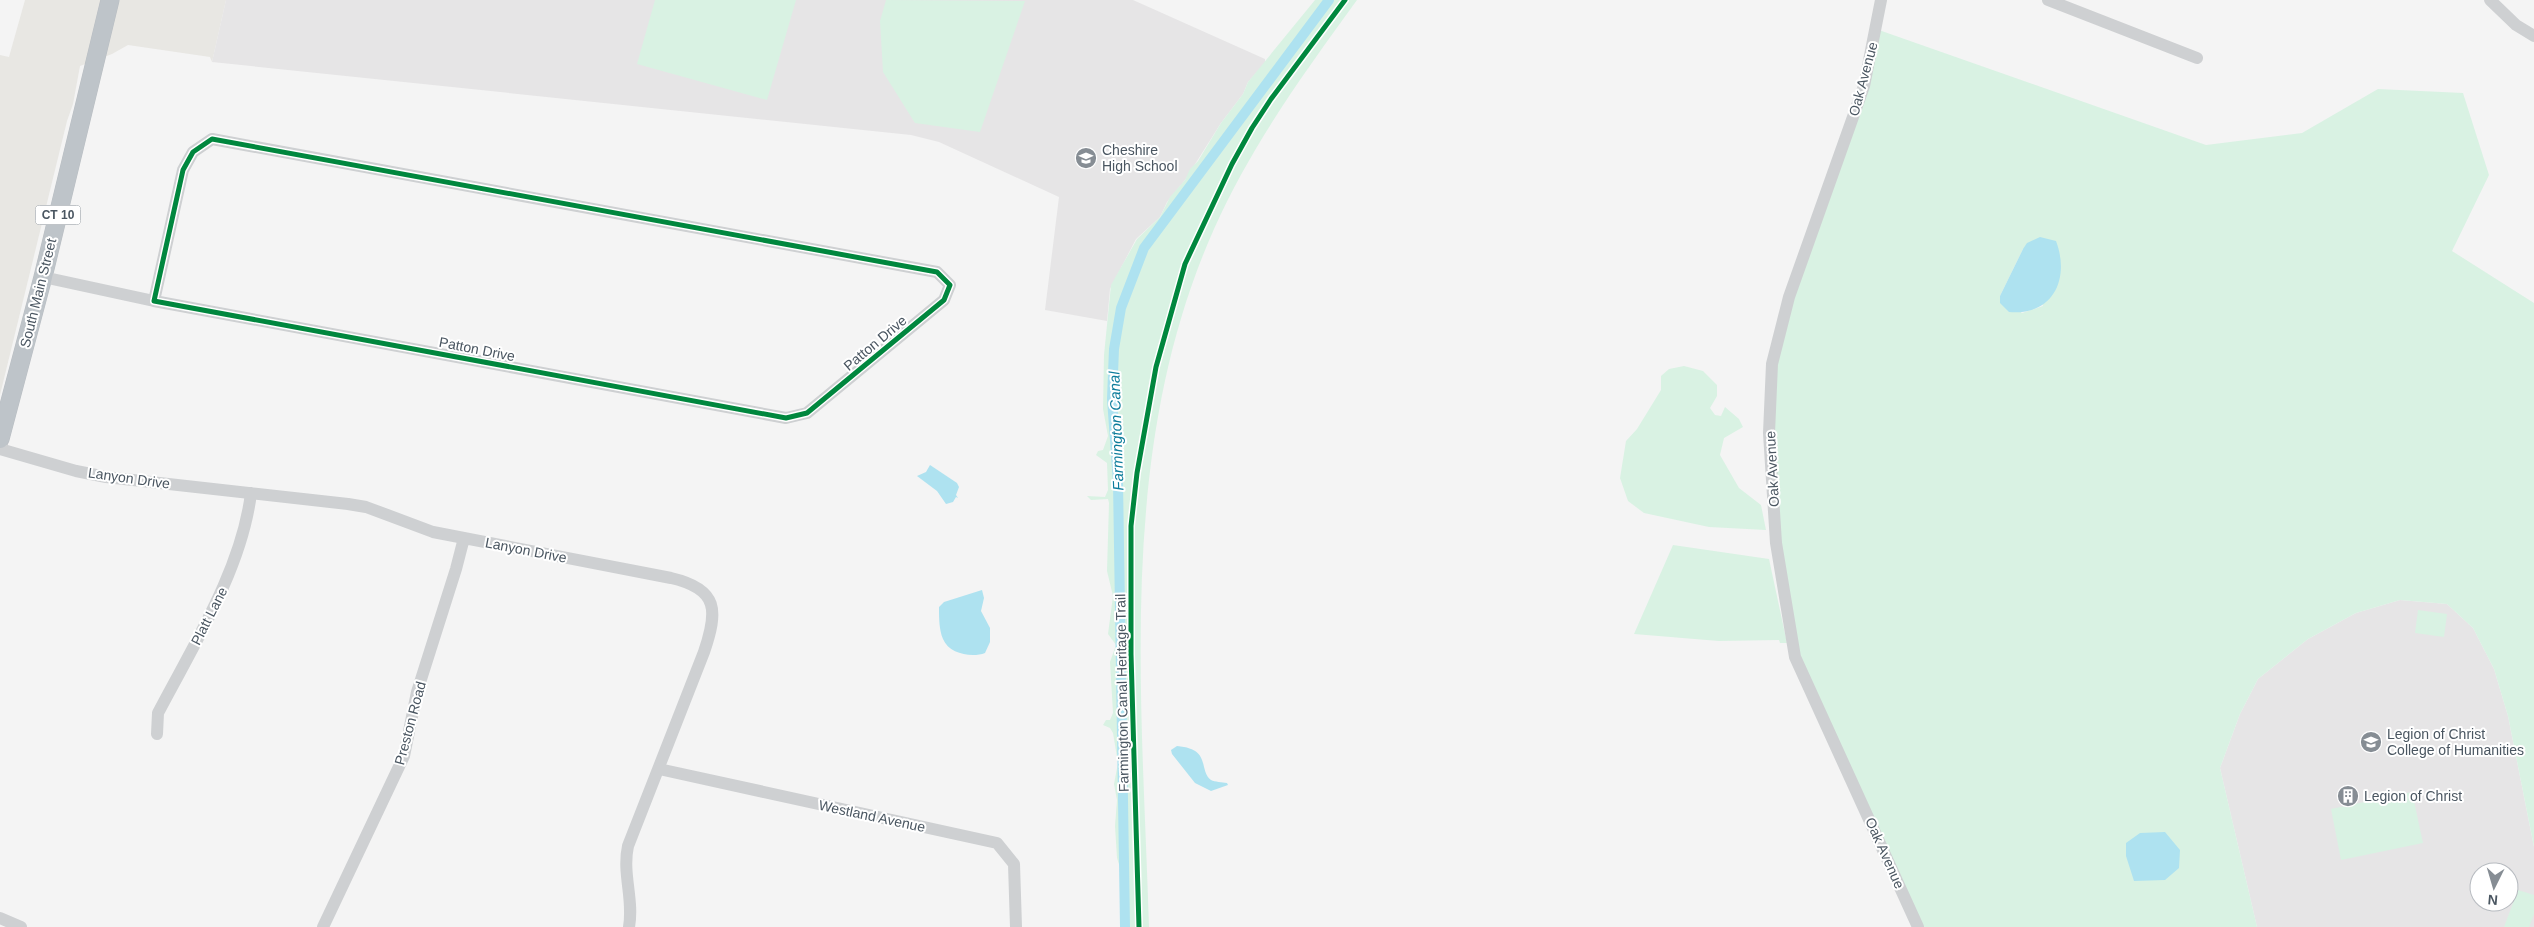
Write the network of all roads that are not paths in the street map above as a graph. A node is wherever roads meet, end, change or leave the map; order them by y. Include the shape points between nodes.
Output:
1 (110, 0) edge
2 (1882, 0) edge
3 (2048, 0) edge
4 (2490, 0) edge
5 (2534, 36) edge
6 (2197, 58) dead end
7 (43, 277) junction
8 (154, 301) junction
9 (0, 439) edge
10 (0, 449) edge
11 (251, 493) junction
12 (464, 538) junction
13 (157, 734) dead end
14 (659, 769) junction
15 (0, 918) edge
16 (21, 927) edge
17 (323, 927) edge
18 (629, 927) edge
19 (1016, 927) edge
20 (1918, 927) edge

1 - 7 highway, South Main Street / CT 10
2 - 20 street, Oak Avenue via 1864,86 1789,297 1772,364 1768,433 1776,543 1795,657
3 - 6 street
4 - 5 street via 2516,25
7 - 8 street, Patton Drive
7 - 9 highway, South Main Street / CT 10
8 - 8 street, Patton Drive via 786,418 807,413 944,300 950,285 937,272 212,139 193,152 182,170
10 - 11 street, Lanyon Drive via 76,471
11 - 12 street, Lanyon Drive via 366,507 419,528
11 - 13 street, Platt Lane via 250,506 223,588 158,714
12 - 14 street, Lanyon Drive via 671,578 688,582 706,594 713,615 710,636
12 - 17 street, Preston Road via 417,692 404,756
14 - 18 street, Lanyon Drive via 625,858 631,902
14 - 19 street, Westland Avenue via 997,843 1014,864
15 - 16 street

